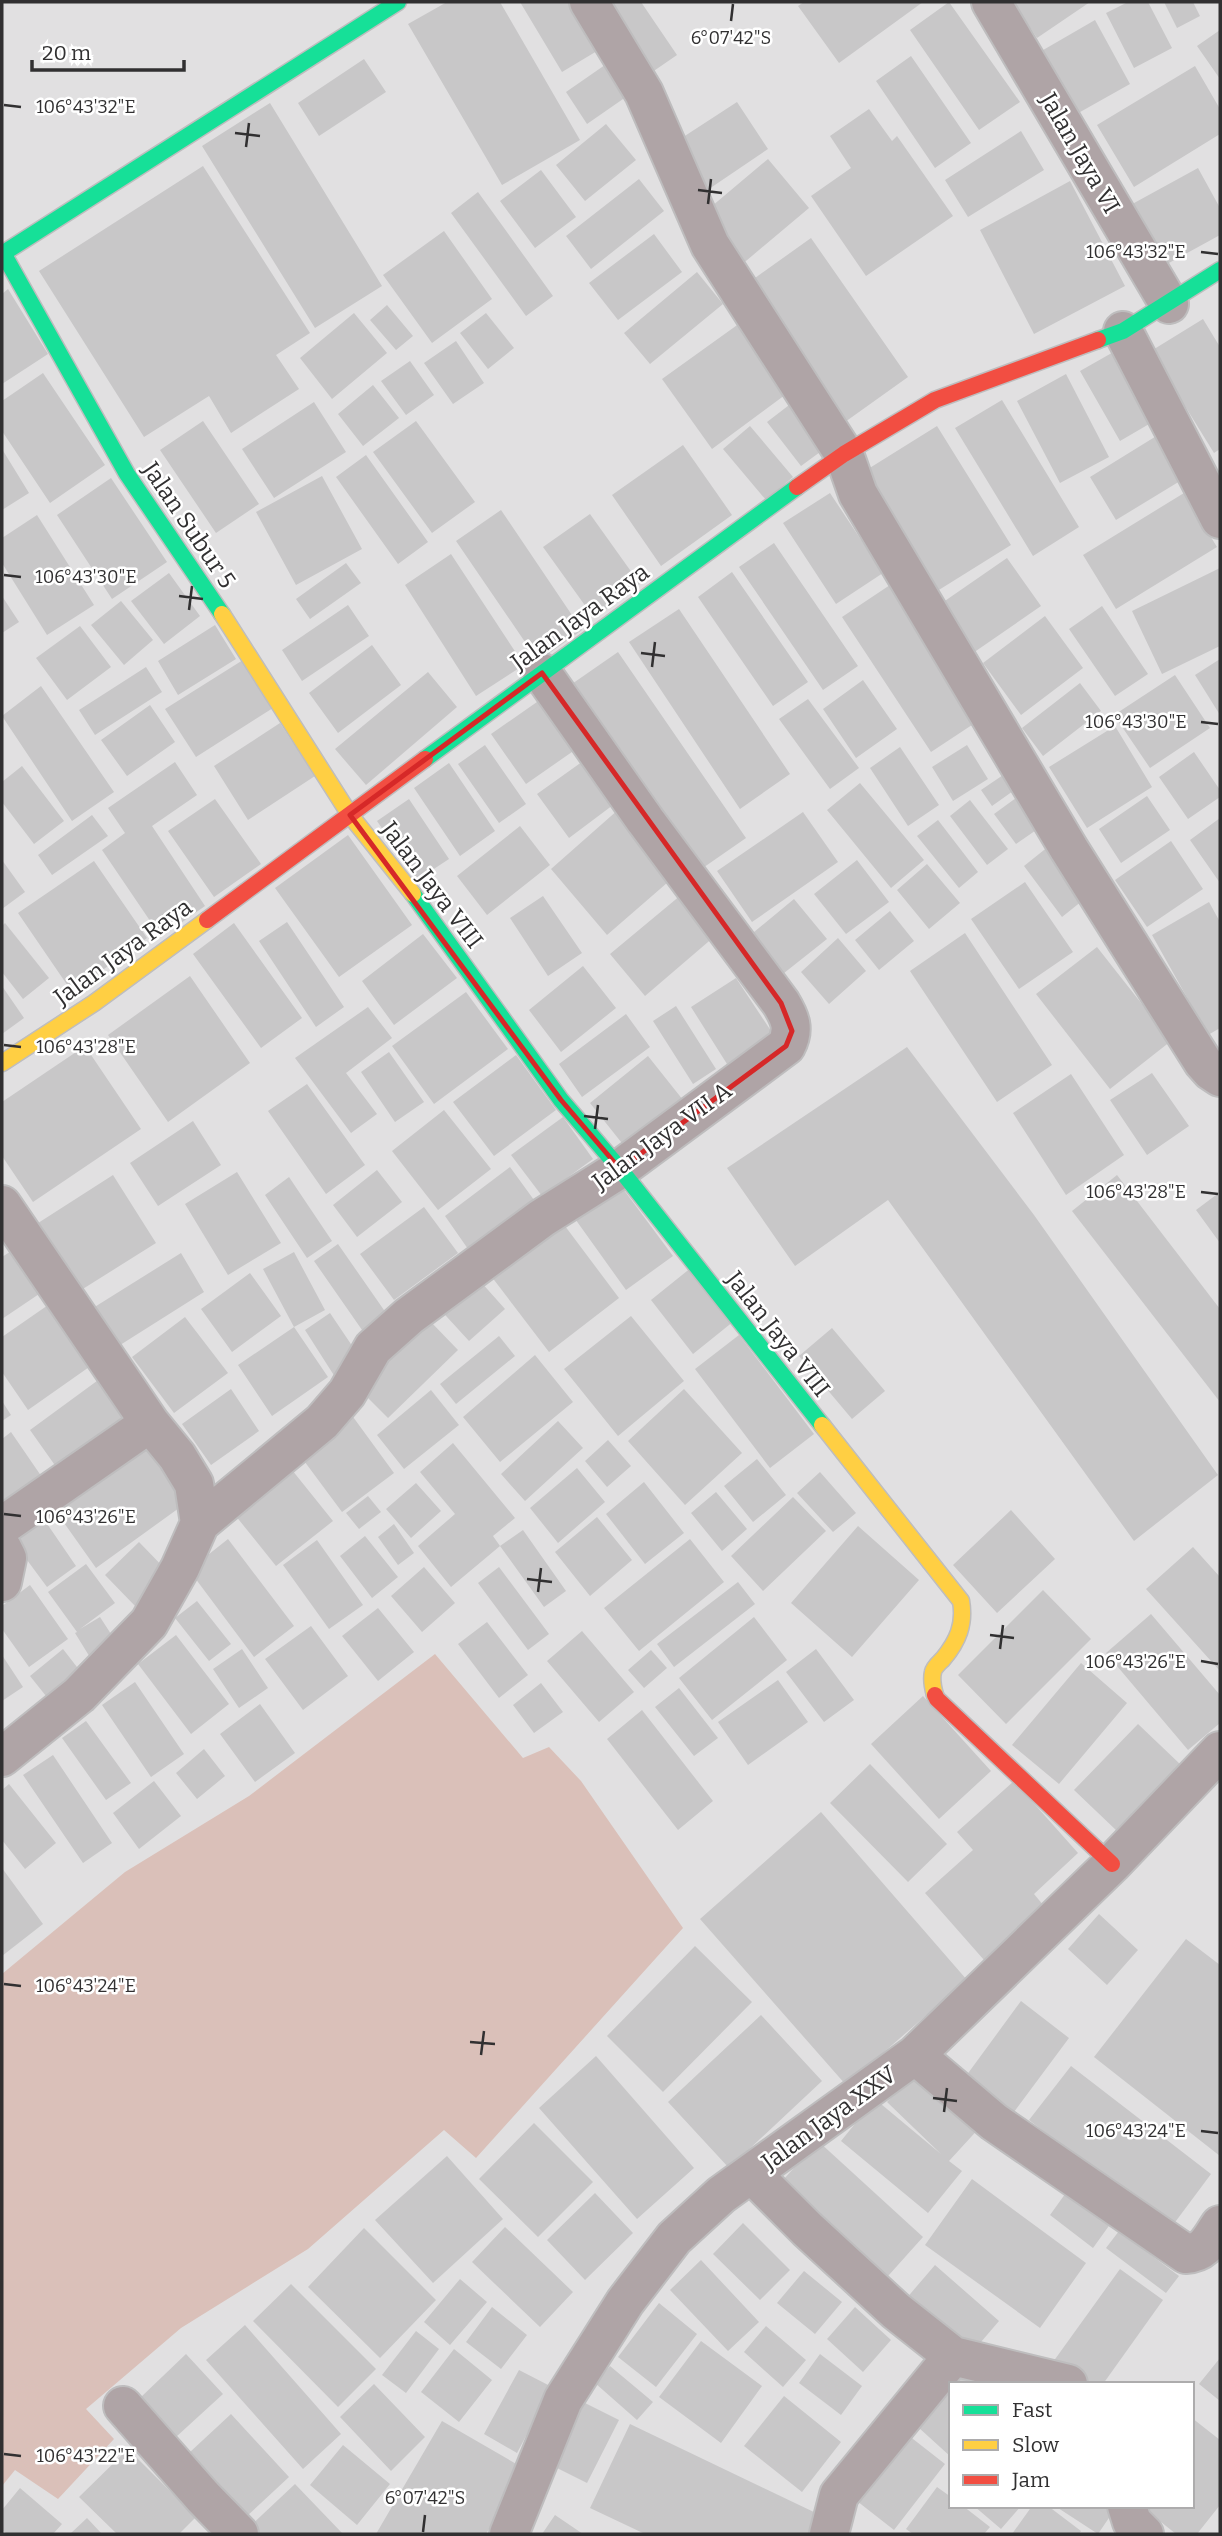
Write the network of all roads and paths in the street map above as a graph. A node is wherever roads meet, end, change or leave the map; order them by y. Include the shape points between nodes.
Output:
1 (398, 2) edge
2 (589, 2) edge
3 (991, 2) edge
4 (3, 254) edge
5 (1220, 270) edge
6 (1169, 304) junction
7 (1123, 331) junction
8 (844, 454) junction
9 (1220, 519) edge
10 (542, 673) junction
11 (350, 815) junction
12 (2, 1063) edge
13 (1220, 1077) edge
14 (620, 1169) junction
15 (2, 1205) edge
16 (149, 1423) junction
17 (200, 1523) junction
18 (2, 1526) edge
19 (2, 1548) edge
20 (2, 1582) edge
21 (1220, 1751) edge
22 (2, 1758) edge
23 (1112, 1864) junction
24 (915, 2055) junction
25 (752, 2174) junction
26 (1220, 2225) edge
27 (953, 2357) junction
28 (1059, 2382) edge
29 (123, 2406) dead end
30 (1128, 2508) edge
31 (239, 2534) edge
32 (509, 2534) edge
33 (829, 2534) edge
34 (1144, 2534) edge

1 - 4 street
2 - 8 street via 644,93 710,244
3 - 6 street, Jalan Jaya VI
4 - 11 street, Jalan Subur 5 via 127,474 247,650
5 - 6 street, Jalan Jaya Raya
6 - 7 street, Jalan Jaya Raya
7 - 8 street, Jalan Jaya Raya via 935,400
7 - 9 street
8 - 10 street, Jalan Jaya Raya
8 - 13 street via 858,494 1069,849 1203,1062
10 - 11 street, Jalan Jaya Raya
10 - 14 street, Jalan Jaya VII A via 790,1018 792,1031 786,1046
11 - 12 street, Jalan Jaya Raya via 94,1003
11 - 14 street, Jalan Jaya VIII via 561,1100
14 - 17 street, Jalan Jaya VII A via 408,1316 373,1348 347,1393 322,1422
14 - 23 street, Jalan Jaya VIII via 961,1601 964,1618 957,1642 933,1671 937,1699
15 - 16 street
16 - 17 street via 194,1484
16 - 18 street
17 - 22 street via 149,1623 79,1695
19 - 20 street via 7,1558
21 - 23 street, Jalan Jaya XXV
23 - 24 street, Jalan Jaya XXV
24 - 25 street, Jalan Jaya XXV
24 - 26 street via 994,2122 1186,2254 1204,2249
25 - 27 street via 896,2311
25 - 32 street, Jalan Jaya XXV via 720,2195 674,2238 625,2302 563,2400
27 - 28 street
27 - 33 street via 839,2495
29 - 31 street
30 - 34 street via 1132,2522

